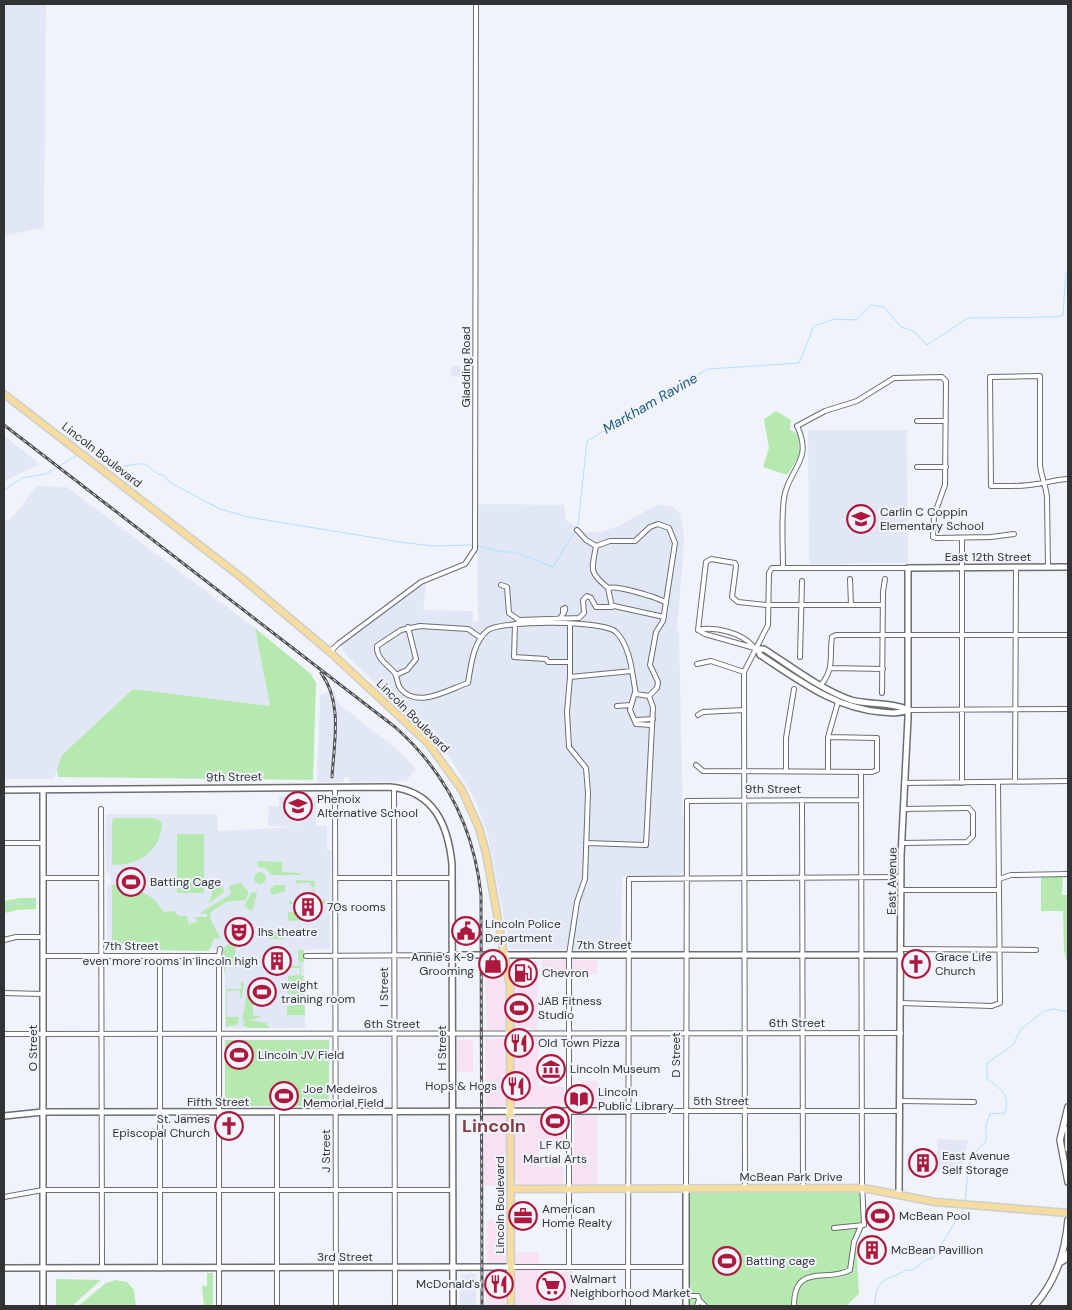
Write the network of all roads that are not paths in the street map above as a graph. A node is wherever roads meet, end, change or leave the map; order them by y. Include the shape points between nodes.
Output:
1 (476, 4) edge
2 (4, 394) edge
3 (917, 421) dead end
4 (946, 421) junction
5 (916, 467) dead end
6 (946, 467) junction
7 (1068, 479) edge
8 (1044, 482) junction
9 (577, 530) dead end
10 (1014, 534) dead end
11 (962, 538) junction
12 (596, 546) junction
13 (1016, 566) junction
14 (1068, 566) edge
15 (962, 567) junction
16 (1048, 567) junction
17 (784, 568) junction
18 (908, 568) junction
19 (850, 579) dead end
20 (886, 579) dead end
21 (802, 581) dead end
22 (501, 585) dead end
23 (608, 588) junction
24 (666, 603) junction
25 (770, 605) junction
26 (801, 605) junction
27 (851, 605) junction
28 (883, 605) junction
29 (614, 606) junction
30 (664, 617) junction
31 (519, 622) junction
32 (570, 624) junction
33 (408, 627) junction
34 (698, 630) junction
35 (883, 635) junction
36 (908, 635) junction
37 (962, 635) junction
38 (1016, 635) junction
39 (1068, 635) edge
40 (481, 638) junction
41 (756, 647) junction
42 (330, 652) junction
43 (800, 657) dead end
44 (410, 658) dead end
45 (414, 662) junction
46 (570, 662) junction
47 (697, 664) dead end
48 (831, 668) junction
49 (883, 668) junction
50 (632, 671) junction
51 (744, 672) junction
52 (396, 675) junction
53 (570, 677) junction
54 (821, 685) junction
55 (794, 689) dead end
56 (636, 692) junction
57 (882, 693) dead end
58 (649, 696) junction
59 (853, 700) junction
60 (838, 702) junction
61 (908, 702) junction
62 (631, 705) junction
63 (618, 706) dead end
64 (901, 706) junction
65 (1068, 708) edge
66 (1015, 709) junction
67 (744, 710) junction
68 (908, 710) junction
69 (962, 710) junction
70 (901, 713) junction
71 (698, 715) dead end
72 (908, 718) junction
73 (653, 719) junction
74 (636, 720) junction
75 (652, 725) junction
76 (828, 737) junction
77 (696, 765) dead end
78 (744, 771) junction
79 (786, 771) junction
80 (828, 771) junction
81 (861, 772) junction
82 (1015, 781) junction
83 (1068, 781) edge
84 (998, 782) junction
85 (962, 783) junction
86 (904, 784) junction
87 (336, 787) junction
88 (394, 787) junction
89 (4, 790) edge
90 (42, 790) junction
91 (423, 798) joint
92 (744, 799) junction
93 (802, 800) junction
94 (862, 800) junction
95 (687, 804) joint
96 (101, 809) dead end
97 (903, 809) junction
98 (4, 843) edge
99 (42, 843) junction
100 (586, 843) junction
101 (903, 843) junction
102 (1068, 874) edge
103 (43, 878) junction
104 (101, 878) junction
105 (336, 878) junction
106 (394, 878) junction
107 (452, 878) junction
108 (686, 878) junction
109 (744, 878) junction
110 (802, 878) junction
111 (862, 878) junction
112 (901, 878) junction
113 (999, 879) junction
114 (901, 890) junction
115 (999, 890) junction
116 (43, 937) junction
117 (4, 940) edge
118 (220, 949) dead end
119 (1000, 949) junction
120 (1036, 950) dead end
121 (901, 952) junction
122 (452, 955) junction
123 (505, 955) junction
124 (569, 955) junction
125 (628, 955) junction
126 (686, 955) junction
127 (744, 955) junction
128 (802, 955) junction
129 (862, 955) junction
130 (43, 956) junction
131 (101, 956) junction
132 (160, 956) junction
133 (218, 956) junction
134 (306, 956) dead end
135 (336, 956) junction
136 (394, 956) junction
137 (4, 994) edge
138 (43, 994) junction
139 (901, 1004) junction
140 (569, 1033) junction
141 (628, 1033) junction
142 (686, 1033) junction
143 (745, 1033) junction
144 (803, 1033) junction
145 (862, 1033) junction
146 (901, 1033) junction
147 (4, 1034) edge
148 (43, 1034) junction
149 (102, 1034) junction
150 (160, 1034) junction
151 (219, 1034) junction
152 (336, 1034) junction
153 (394, 1034) junction
154 (452, 1034) junction
155 (511, 1034) junction
156 (901, 1101) junction
157 (974, 1102) dead end
158 (1068, 1107) edge
159 (452, 1111) junction
160 (569, 1111) junction
161 (628, 1111) junction
162 (686, 1111) junction
163 (745, 1111) junction
164 (803, 1111) junction
165 (862, 1111) junction
166 (901, 1111) junction
167 (43, 1112) junction
168 (102, 1112) junction
169 (160, 1112) junction
170 (219, 1112) junction
171 (277, 1112) junction
172 (336, 1112) junction
173 (394, 1112) junction
174 (511, 1112) junction
175 (4, 1116) edge
176 (1068, 1129) edge
177 (1068, 1149) edge
178 (1068, 1182) edge
179 (686, 1188) junction
180 (745, 1188) junction
181 (803, 1188) junction
182 (863, 1188) junction
183 (511, 1189) junction
184 (569, 1189) junction
185 (628, 1189) junction
186 (43, 1190) junction
187 (102, 1190) junction
188 (160, 1190) junction
189 (219, 1190) junction
190 (277, 1190) junction
191 (336, 1190) junction
192 (394, 1190) junction
193 (452, 1190) junction
194 (899, 1194) junction
195 (4, 1197) edge
196 (1068, 1213) edge
197 (1068, 1220) edge
198 (864, 1227) junction
199 (834, 1228) dead end
200 (1068, 1253) edge
201 (1062, 1262) junction
202 (102, 1267) junction
203 (336, 1267) junction
204 (394, 1267) junction
205 (452, 1267) junction
206 (511, 1267) junction
207 (569, 1267) junction
208 (628, 1267) junction
209 (686, 1267) junction
210 (4, 1268) edge
211 (43, 1268) junction
212 (160, 1268) junction
213 (219, 1268) junction
214 (277, 1268) junction
215 (686, 1296) junction
216 (699, 1300) junction
217 (43, 1306) edge
218 (219, 1306) edge
219 (277, 1306) edge
220 (336, 1306) edge
221 (394, 1306) edge
222 (453, 1306) edge
223 (511, 1306) edge
224 (628, 1306) edge
225 (686, 1306) edge
226 (697, 1306) edge
227 (705, 1306) edge
228 (794, 1306) edge
229 (1034, 1306) edge

1 - 42 street, Gladding Road via 475,548 465,564 420,582
2 - 42 main road, Lincoln Boulevard via 242,578
3 - 4 street
4 - 6 street
4 - 17 street via 945,378 922,376 894,378 857,401 825,411 797,426 804,448 784,498
5 - 6 street
6 - 11 street via 944,490 934,516 932,533 936,538
7 - 8 street
8 - 8 street via 1040,465 1040,376 990,377 991,486
8 - 16 street via 1048,497
9 - 12 street
10 - 11 street
11 - 15 street
12 - 23 street via 593,573
12 - 24 street via 610,540 635,542 650,527 658,524 669,528 675,543
13 - 15 street, East 12th Street
13 - 16 street, East 12th Street
13 - 38 street
14 - 16 street, East 12th Street
15 - 18 street, East 12th Street
15 - 37 street
17 - 18 street
17 - 25 street via 772,568 769,573
18 - 36 street, East Avenue
19 - 27 street
20 - 28 street
21 - 26 street
22 - 31 street via 507,587 508,613
23 - 24 street via 659,598
23 - 29 street via 608,596
24 - 30 street
25 - 26 street
25 - 34 street via 734,600 735,563 708,559
25 - 41 street via 768,625
26 - 27 street
26 - 43 street
27 - 28 street
28 - 35 street
29 - 30 street
29 - 31 street via 597,608 587,596 583,600 581,617 561,616
30 - 58 street via 656,632 650,667 658,682
31 - 32 street
31 - 40 street via 494,627
31 - 46 street via 516,625 514,657
32 - 46 street
32 - 50 street via 599,625 615,630 625,646
33 - 40 street via 468,629
33 - 45 street
33 - 52 street via 392,634 378,646 379,657
34 - 41 street
34 - 41 street via 710,628 731,633
35 - 36 street
35 - 48 street via 836,635 832,642
35 - 49 street
36 - 37 street
36 - 61 street, East Avenue
37 - 38 street
37 - 69 street
38 - 39 street
38 - 66 street
40 - 52 street via 474,653 468,683 428,698 406,693
41 - 51 street
41 - 54 street
41 - 60 street via 760,655 818,693
42 - 123 main road, Lincoln Boulevard via 428,743 462,790 483,840
44 - 45 street
45 - 52 street
46 - 53 street
47 - 51 street via 712,661
48 - 49 street
48 - 54 street
49 - 57 street
50 - 53 street
50 - 56 street
51 - 67 street
53 - 100 street via 569,747 586,768
54 - 59 street
55 - 79 street via 788,720
56 - 58 street
56 - 62 street
58 - 73 street
59 - 60 street
59 - 64 street
60 - 70 street via 872,711
60 - 76 street
61 - 64 street
61 - 68 street, East Avenue
62 - 63 street
62 - 74 street via 630,710
64 - 68 street
65 - 66 street
66 - 69 street
66 - 82 street
67 - 71 street
67 - 78 street
68 - 69 street
68 - 70 street
68 - 72 street, East Avenue
69 - 85 street
70 - 72 street
72 - 86 street, East Avenue
73 - 74 street
73 - 75 street
74 - 75 street via 637,725
75 - 100 street via 646,845
76 - 80 street
76 - 81 street via 877,738 877,770
77 - 78 street via 703,771
78 - 79 street
78 - 92 street
79 - 80 street
80 - 81 street
81 - 94 street
82 - 83 street
82 - 84 street
84 - 85 street
84 - 113 street
85 - 86 street
86 - 97 street, East Avenue
87 - 88 street, 9th Street
87 - 90 street, 9th Street
87 - 105 street, J Street
88 - 91 street, 9th Street
88 - 106 street, I Street
89 - 90 street, 9th Street
90 - 99 street, O Street
91 - 107 street, H Street via 436,811 446,835
92 - 93 street, 9th Street
92 - 95 street, 9th Street via 690,799
92 - 109 street
93 - 94 street, 9th Street
93 - 110 street
94 - 111 street
95 - 108 street, D Street
96 - 104 street
97 - 101 street, East Avenue
97 - 101 street via 970,808 973,813 973,836 967,842
98 - 99 street
99 - 103 street, O Street
100 - 124 street via 584,879 576,902
101 - 112 street, East Avenue
102 - 113 street via 1011,875
103 - 104 street
103 - 116 street, O Street
104 - 131 street
105 - 106 street
105 - 135 street, J Street
106 - 107 street
106 - 136 street, I Street
107 - 122 street, H Street
108 - 109 street
108 - 125 street via 629,879
108 - 126 street, D Street
109 - 110 street
109 - 127 street
110 - 111 street
110 - 128 street
111 - 112 street
111 - 129 street
112 - 114 street, East Avenue
113 - 115 street
114 - 115 street
114 - 121 street, East Avenue
115 - 119 street
116 - 117 street
116 - 130 street, O Street
118 - 133 street
119 - 120 street
119 - 121 street
119 - 139 street via 998,1005
121 - 129 street, 7th Street
121 - 139 street, East Avenue
122 - 123 street, 7th Street
122 - 136 street, 7th Street
122 - 154 street, H Street
123 - 124 street, 7th Street
123 - 155 main road, Lincoln Boulevard via 510,987
124 - 125 street, 7th Street
124 - 140 street
125 - 126 street, 7th Street
125 - 141 street
126 - 127 street, 7th Street
126 - 142 street, D Street
127 - 128 street, 7th Street
127 - 143 street
128 - 129 street, 7th Street
128 - 144 street
129 - 145 street
130 - 131 street, 7th Street
130 - 138 street, O Street
131 - 132 street, 7th Street
131 - 149 street
132 - 133 street, 7th Street
132 - 150 street
133 - 151 street
134 - 135 street, 7th Street
135 - 136 street, 7th Street
135 - 152 street, J Street
136 - 153 street, I Street
137 - 138 street
138 - 148 street, O Street
139 - 146 street, East Avenue
140 - 141 street, 6th Street
140 - 155 street, 6th Street
140 - 160 street
141 - 142 street, 6th Street
141 - 161 street
142 - 143 street, 6th Street
142 - 162 street, D Street
143 - 144 street, 6th Street
143 - 163 street
144 - 145 street, 6th Street
144 - 164 street
145 - 146 street, 6th Street
145 - 165 street
146 - 156 street, East Avenue
147 - 148 street, 6th Street
148 - 149 street, 6th Street
148 - 167 street, O Street
149 - 150 street, 6th Street
149 - 168 street
150 - 151 street, 6th Street
150 - 169 street
151 - 152 street, 6th Street
151 - 170 street
152 - 153 street, 6th Street
152 - 172 street, J Street
153 - 154 street, 6th Street
153 - 173 street, I Street
154 - 155 street, 6th Street
154 - 159 street, H Street
155 - 174 main road, Lincoln Boulevard
156 - 157 street
156 - 166 street, East Avenue
158 - 178 main road via 1060,1140
159 - 173 street, Fifth Street
159 - 174 street, 5th Street
159 - 193 street, H Street
160 - 161 street, 5th Street
160 - 174 street, 5th Street
160 - 184 street
161 - 162 street, 5th Street
161 - 185 street
162 - 163 street, 5th Street
162 - 179 street, D Street
163 - 164 street, 5th Street
163 - 180 street
164 - 165 street, 5th Street
164 - 181 street
165 - 166 street, 5th Street
165 - 182 street
166 - 194 street, East Avenue
167 - 168 street, Fifth Street
167 - 175 street
167 - 186 street, O Street
168 - 169 street, Fifth Street
168 - 187 street
169 - 170 street, Fifth Street
169 - 188 street
170 - 171 street, Fifth Street
170 - 189 street
171 - 172 street, Fifth Street
171 - 190 street
172 - 173 street, Fifth Street
172 - 191 street, J Street
173 - 192 street, I Street
174 - 183 main road, Lincoln Boulevard
176 - 177 main road
179 - 180 main road, McBean Park Drive
179 - 185 main road, McBean Park Drive
179 - 209 street, D Street
180 - 181 main road, McBean Park Drive
181 - 182 main road, McBean Park Drive
182 - 194 main road, McBean Park Drive
182 - 198 street
183 - 184 main road, McBean Park Drive
183 - 206 main road, Lincoln Boulevard
184 - 185 main road, McBean Park Drive
184 - 207 street
185 - 208 street
186 - 187 street
186 - 195 street
186 - 211 street, O Street
187 - 188 street
187 - 202 street
188 - 189 street
188 - 212 street
189 - 190 street
189 - 213 street
190 - 191 street
190 - 214 street
191 - 192 street
191 - 203 street, J Street
192 - 193 street
192 - 204 street, I Street
193 - 205 street, H Street
194 - 196 main road, McBean Park Drive via 948,1204
197 - 201 main road
198 - 199 street
198 - 228 street via 854,1242 850,1270 842,1274 818,1274 806,1278 798,1287
200 - 201 main road
201 - 229 main road via 1048,1289
202 - 211 street, 3rd Street
202 - 212 street, 3rd Street
203 - 204 street, 3rd Street
203 - 214 street, 3rd Street
203 - 220 street, J Street
204 - 205 street, 3rd Street
204 - 221 street, I Street
205 - 206 street, 3rd Street
205 - 222 street, H Street
206 - 207 street, 3rd Street
206 - 223 main road, Lincoln Boulevard
207 - 208 street, 3rd Street
208 - 209 street, 3rd Street
208 - 224 street
209 - 215 street, D Street
210 - 211 street, 3rd Street
211 - 217 street, O Street
212 - 213 street, 3rd Street
213 - 214 street, 3rd Street
213 - 218 street
214 - 219 street
215 - 216 street via 698,1296
215 - 225 street, D Street
216 - 226 street
216 - 227 street

